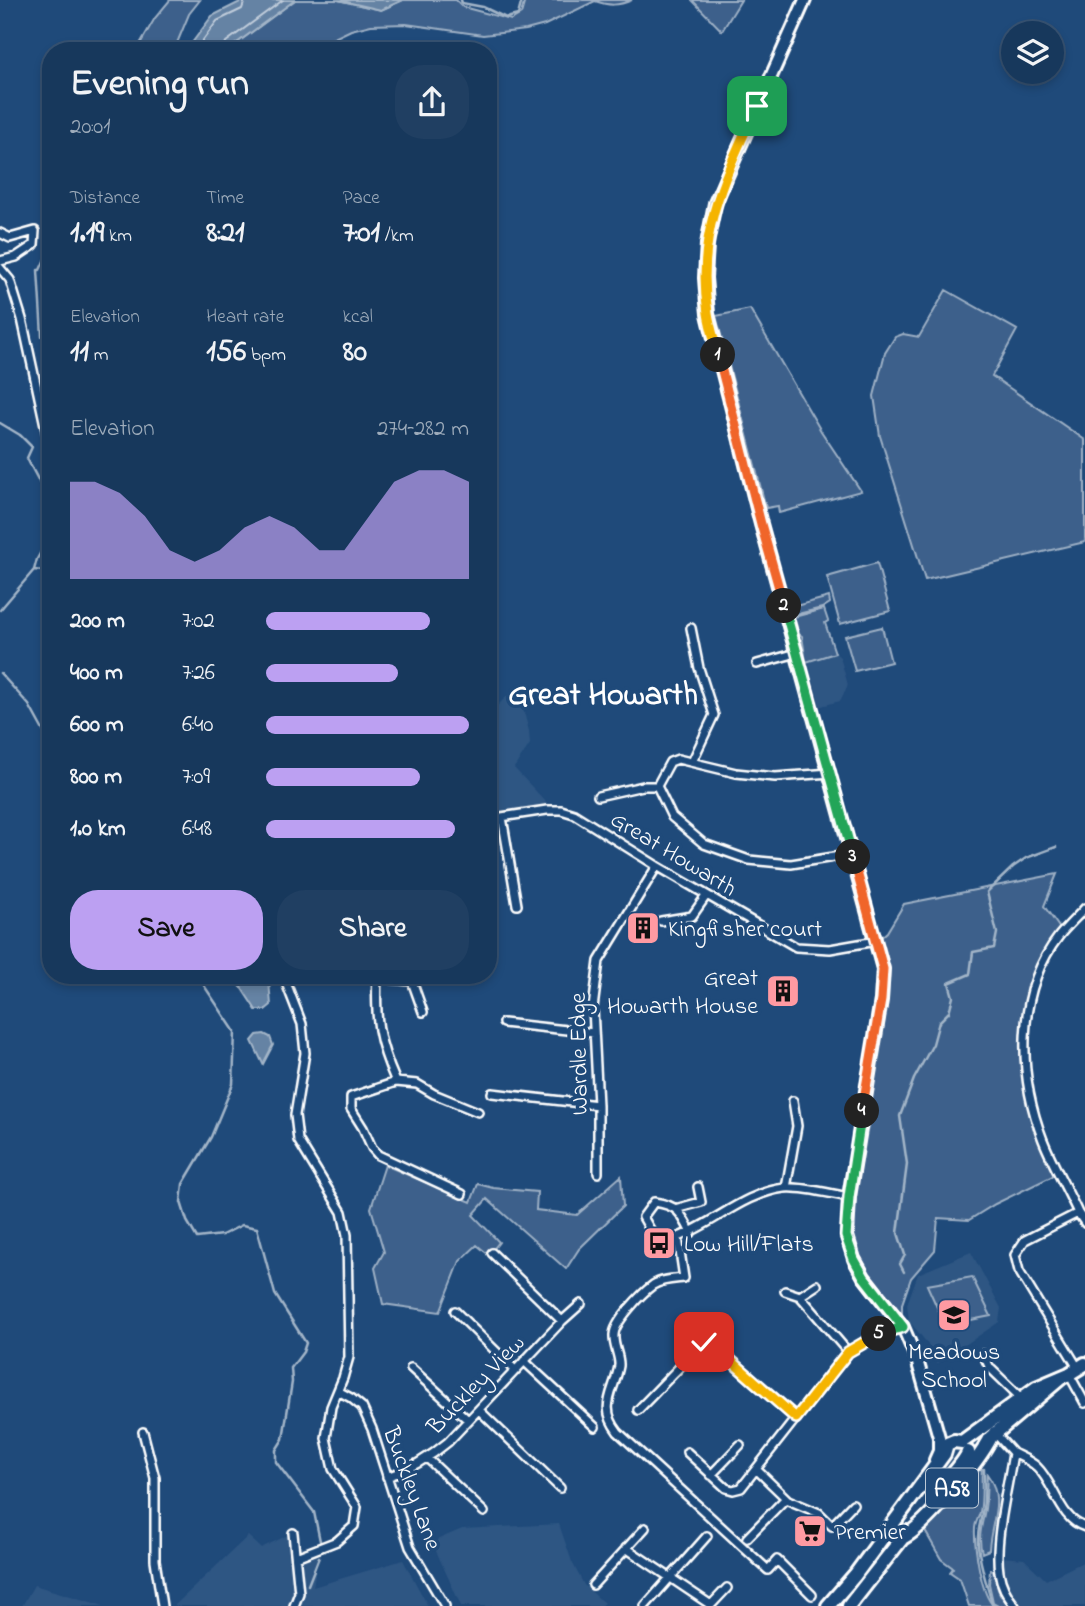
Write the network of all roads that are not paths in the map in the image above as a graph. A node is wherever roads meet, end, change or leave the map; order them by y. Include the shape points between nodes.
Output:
1 (805, 0) edge
2 (0, 233) edge
3 (0, 261) edge
4 (0, 268) edge
5 (42, 411) edge
6 (691, 628) dead end
7 (797, 653) junction
8 (757, 664) dead end
9 (692, 762) junction
10 (831, 773) junction
11 (657, 786) junction
12 (598, 796) dead end
13 (502, 817) junction
14 (497, 818) edge
15 (852, 854) junction
16 (656, 866) junction
17 (706, 896) junction
18 (517, 905) dead end
19 (1085, 908) edge
20 (661, 921) dead end
21 (876, 941) junction
22 (286, 984) edge
23 (376, 984) edge
24 (413, 984) edge
25 (423, 1012) dead end
26 (503, 1023) dead end
27 (594, 1033) junction
28 (396, 1082) junction
29 (492, 1093) dead end
30 (793, 1101) dead end
31 (598, 1105) junction
32 (478, 1112) dead end
33 (598, 1173) dead end
34 (698, 1187) dead end
35 (786, 1188) junction
36 (462, 1194) dead end
37 (849, 1197) junction
38 (675, 1209) junction
39 (1078, 1213) junction
40 (1085, 1223) edge
41 (691, 1233) junction
42 (678, 1238) junction
43 (492, 1253) dead end
44 (817, 1285) dead end
45 (785, 1291) dead end
46 (800, 1296) junction
47 (581, 1304) dead end
48 (455, 1311) dead end
49 (562, 1321) junction
50 (903, 1327) junction
51 (848, 1352) junction
52 (983, 1354) dead end
53 (524, 1360) junction
54 (411, 1368) dead end
55 (515, 1370) junction
56 (1073, 1371) edge
57 (338, 1391) junction
58 (1021, 1398) junction
59 (1085, 1403) edge
60 (479, 1410) junction
61 (638, 1410) dead end
62 (796, 1418) junction
63 (468, 1420) junction
64 (595, 1427) dead end
65 (143, 1432) dead end
66 (990, 1432) junction
67 (740, 1445) dead end
68 (952, 1446) junction
69 (687, 1452) dead end
70 (1013, 1453) junction
71 (428, 1459) junction
72 (959, 1464) junction
73 (756, 1469) junction
74 (711, 1475) junction
75 (387, 1477) junction
76 (560, 1488) dead end
77 (786, 1498) junction
78 (853, 1504) dead end
79 (484, 1512) dead end
80 (1085, 1527) edge
81 (645, 1528) dead end
82 (293, 1533) dead end
83 (708, 1536) dead end
84 (904, 1537) junction
85 (747, 1538) dead end
86 (626, 1548) junction
87 (296, 1557) junction
88 (670, 1578) junction
89 (593, 1585) dead end
90 (727, 1588) dead end
91 (812, 1595) dead end
92 (162, 1606) edge
93 (294, 1606) edge
94 (445, 1606) edge
95 (645, 1606) edge
96 (710, 1606) edge
97 (828, 1606) edge
98 (849, 1606) edge
99 (1015, 1606) edge

1 - 7 street via 715,203 705,278 712,331
2 - 3 street via 10,238 35,231 34,245
4 - 5 street via 10,280 22,319
6 - 9 street via 714,715
7 - 8 street
7 - 10 street
9 - 10 street via 775,777
9 - 11 street via 670,762
10 - 15 street
11 - 12 street
11 - 15 street via 672,817 705,845 749,860 791,864
13 - 14 street, Great Howarth
13 - 16 street, Great Howarth via 561,810 574,814
13 - 18 street
15 - 21 street
16 - 17 street, Great Howarth
16 - 27 street, Wardle Edge via 599,961
17 - 20 street via 692,916
17 - 21 street, Great Howarth via 796,947 830,949
19 - 39 street via 1046,958 1029,1008 1024,1059 1044,1142
21 - 37 street via 883,985
22 - 57 street via 302,1024 305,1053 295,1115 298,1140 342,1212 347,1235 349,1357
23 - 28 street via 378,1035
24 - 25 street
26 - 27 street
27 - 31 street, Wardle Edge
28 - 32 street via 417,1084
28 - 36 street via 351,1097 351,1109 372,1148 384,1159
29 - 31 street
30 - 35 street via 797,1126
31 - 33 street, Wardle Edge
34 - 38 street via 701,1202
35 - 37 street
35 - 41 street via 749,1197
37 - 50 street via 846,1236 854,1259
38 - 41 street
38 - 42 street via 654,1202 643,1217 652,1233
39 - 40 street
39 - 56 street via 1026,1240 1016,1255 1019,1271
41 - 42 street
42 - 91 street via 684,1278 653,1285 613,1332 618,1368 609,1397 609,1420 768,1570 777,1560
43 - 49 street
44 - 46 street
45 - 46 street
46 - 51 street
47 - 49 street, Buckley View
48 - 55 street
49 - 53 street, Buckley View
50 - 51 street
50 - 68 street via 935,1419
51 - 62 street
52 - 58 street via 990,1368
53 - 55 street, Buckley View
53 - 64 street
54 - 63 street
55 - 60 street, Buckley View
56 - 58 highway, A58
56 - 59 street
56 - 66 highway, A58
57 - 75 street, Buckley Lane via 362,1407
57 - 87 street via 326,1438 333,1469 357,1507 354,1526 337,1541
58 - 66 highway, A58
60 - 63 street, Buckley View
60 - 76 street
61 - 62 street via 704,1342 710,1342
62 - 73 street
63 - 71 street, Buckley View
65 - 92 street via 155,1478 155,1560
66 - 68 highway, A58
66 - 70 street
66 - 84 highway, A58 via 984,1451 915,1531
67 - 74 street
68 - 72 highway via 948,1461
68 - 72 highway via 966,1460
68 - 97 highway, A58
69 - 74 street
70 - 80 street via 1037,1466 1060,1505
70 - 99 street via 999,1572
71 - 75 street, Buckley View
71 - 79 street
72 - 84 highway, A58
73 - 74 street via 733,1490
73 - 77 street
75 - 94 street, Buckley Lane via 410,1547
77 - 78 street via 819,1513 832,1526
77 - 85 street
81 - 86 street
82 - 87 street
83 - 88 street
84 - 98 highway, A58
86 - 88 street
86 - 89 street
87 - 93 street via 299,1593
88 - 95 street
88 - 96 street
90 - 96 street

